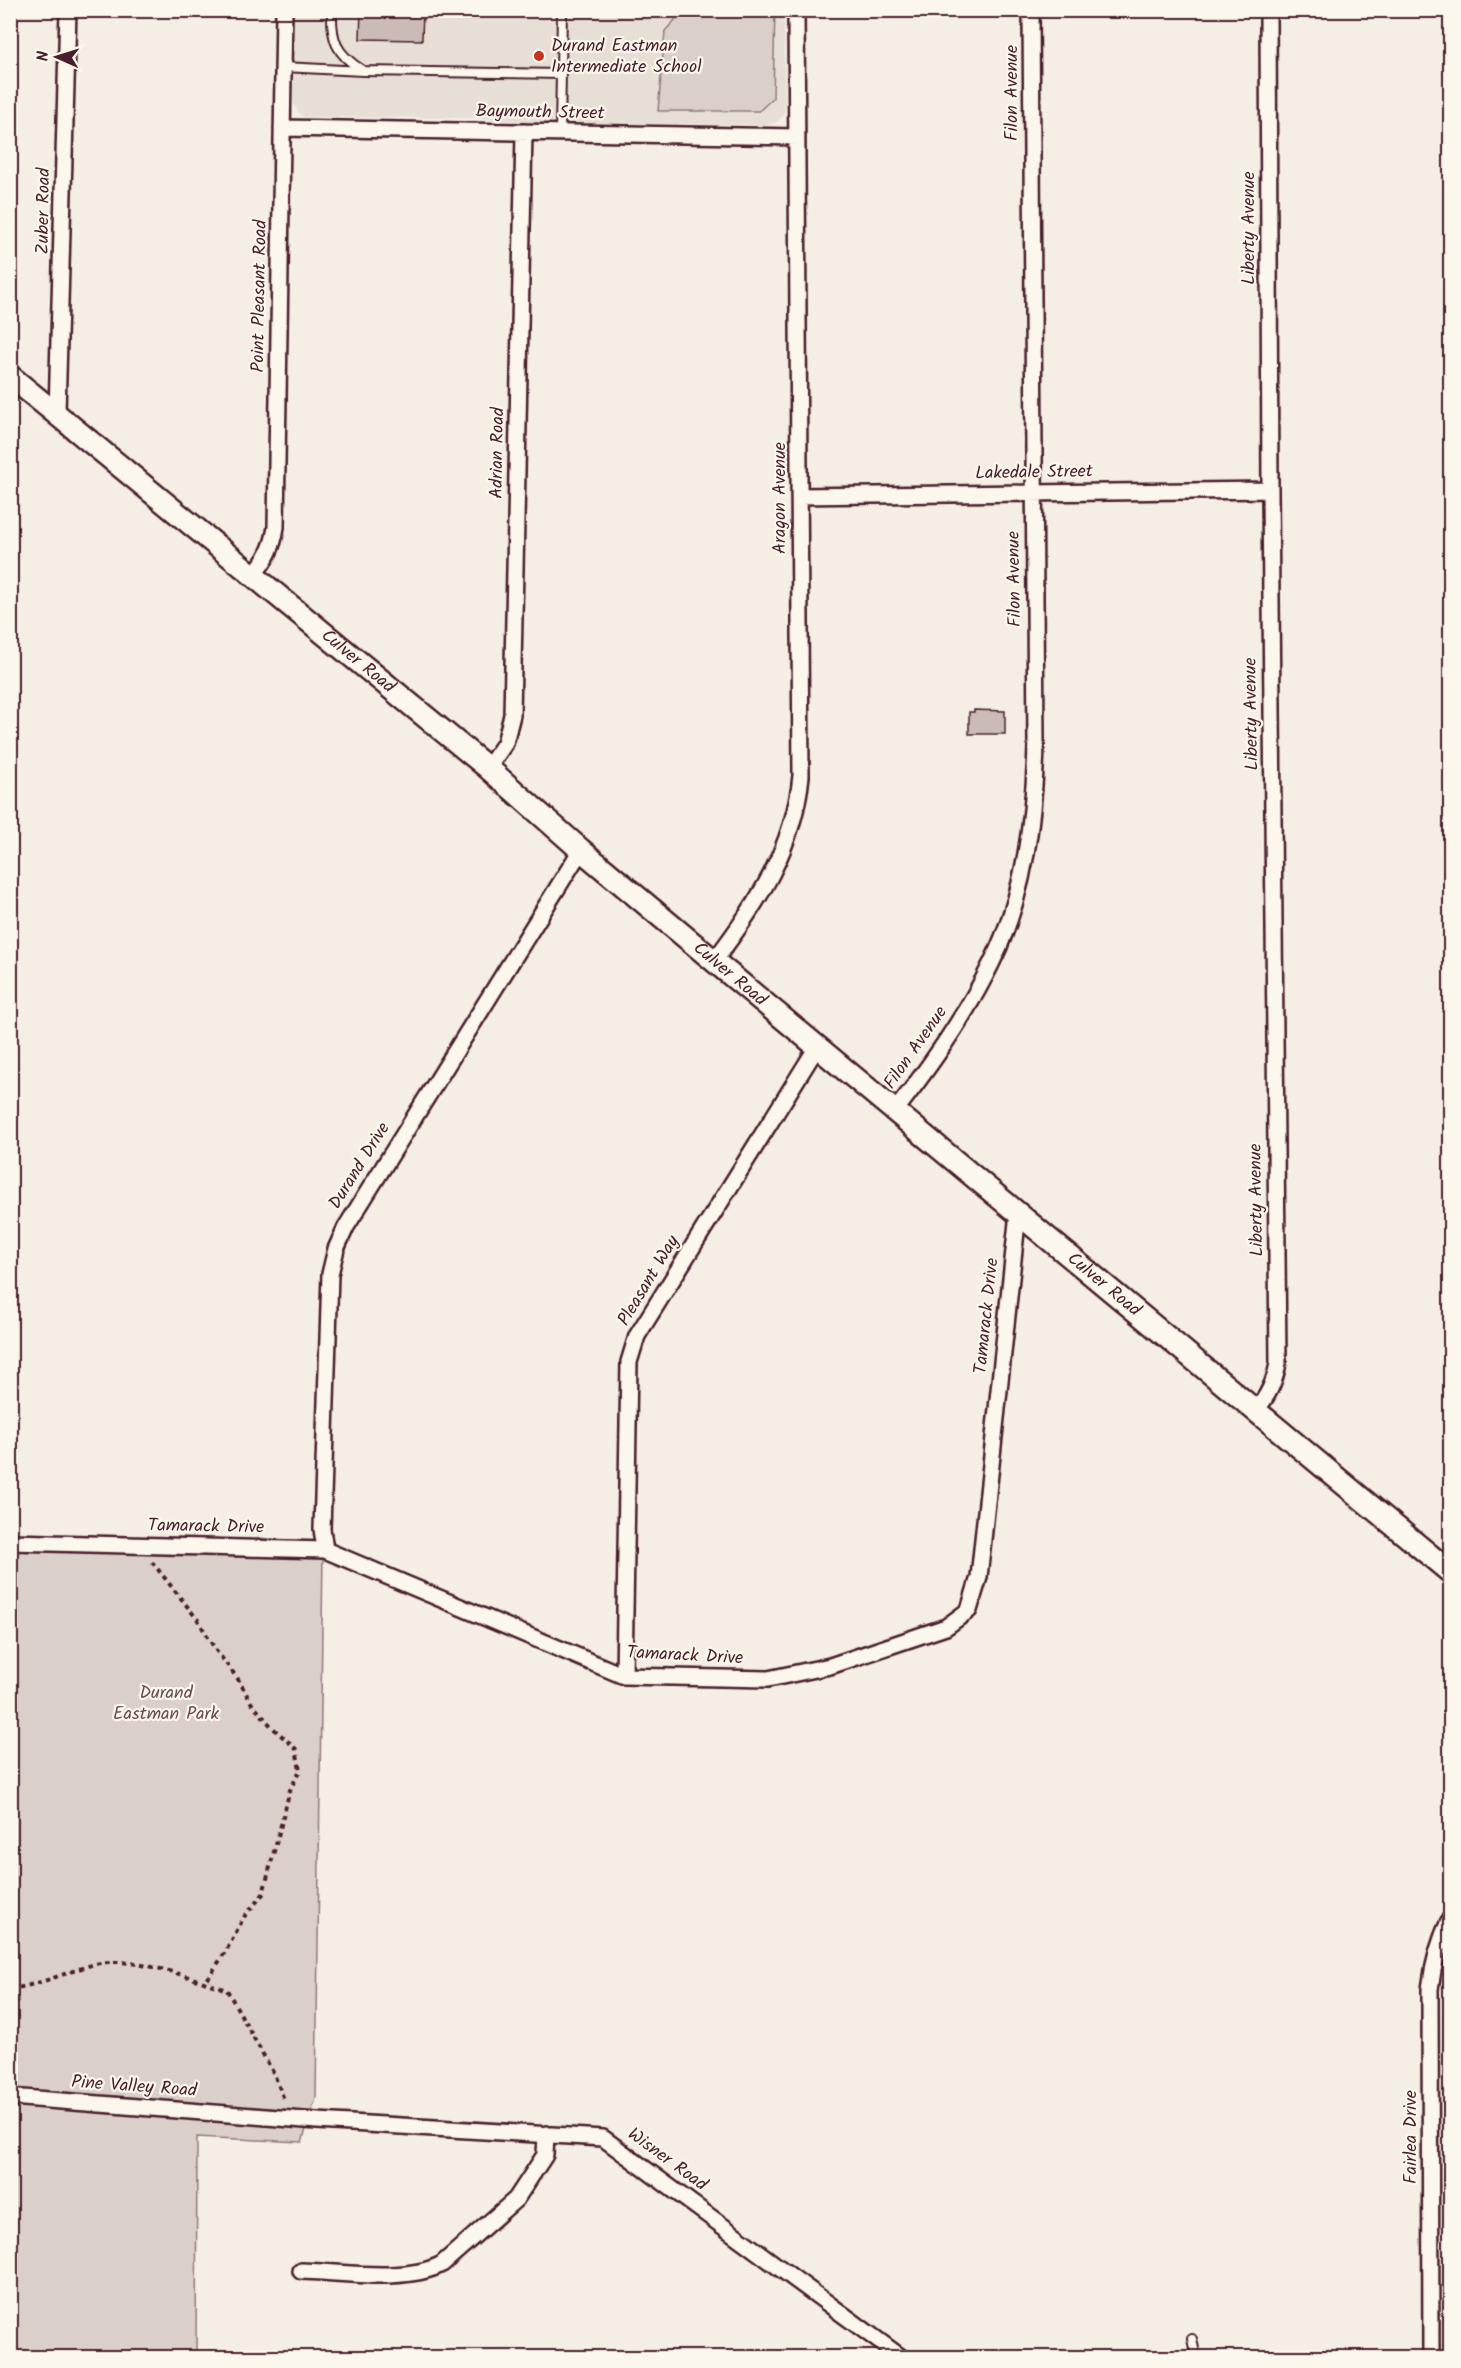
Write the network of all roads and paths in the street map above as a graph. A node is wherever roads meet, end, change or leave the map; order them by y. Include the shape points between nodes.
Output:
1 (68, 10) edge
2 (284, 10) edge
3 (332, 10) edge
4 (562, 10) edge
5 (796, 10) edge
6 (1030, 10) edge
7 (1268, 10) edge
8 (283, 67) junction
9 (363, 71) junction
10 (561, 74) junction
11 (282, 128) junction
12 (524, 132) junction
13 (560, 133) junction
14 (797, 136) junction
15 (10, 376) edge
16 (57, 413) junction
17 (1270, 490) junction
18 (1034, 492) junction
19 (800, 496) junction
20 (253, 575) junction
21 (488, 768) junction
22 (581, 850) junction
23 (714, 962) junction
24 (817, 1047) junction
25 (895, 1111) junction
26 (1018, 1214) junction
27 (1256, 1410) junction
28 (10, 1542) edge
29 (138, 1545) junction
30 (325, 1550) junction
31 (1450, 1572) edge
32 (624, 1676) junction
33 (1450, 1919) edge
34 (205, 1983) junction
35 (10, 1989) edge
36 (10, 2097) edge
37 (254, 2116) joint
38 (291, 2119) junction
39 (546, 2134) junction
40 (301, 2271) dead end
41 (1192, 2339) dead end
42 (902, 2358) edge
43 (1196, 2358) edge
44 (1431, 2358) edge

1 - 16 street, Zuber Road
2 - 8 street, Point Pleasant Road
3 - 9 lane via 332,31 338,49
4 - 10 lane
5 - 14 street, Aragon Avenue
6 - 18 street, Filon Avenue
7 - 17 street, Liberty Avenue
8 - 9 lane
8 - 11 street, Point Pleasant Road
9 - 10 lane
10 - 13 lane
11 - 12 street, Baymouth Street
11 - 20 street, Point Pleasant Road via 276,527 273,546
12 - 13 street, Baymouth Street
12 - 21 street, Adrian Road via 512,715 505,743
13 - 14 street, Baymouth Street
14 - 19 street, Aragon Avenue
15 - 16 main road, Culver Road
16 - 20 main road, Culver Road
17 - 18 street, Lakedale Street
17 - 27 street, Liberty Avenue via 1278,1363 1276,1378
18 - 19 street, Lakedale Street
18 - 25 street, Filon Avenue via 1035,787 1021,879 1008,923 976,994 930,1067
19 - 23 street, Aragon Avenue via 799,798 775,869 743,924
20 - 21 main road, Culver Road
21 - 22 main road, Culver Road
22 - 23 main road, Culver Road
22 - 30 street, Durand Drive via 345,1227 336,1249 330,1274 322,1529
23 - 24 main road, Culver Road
24 - 25 main road, Culver Road
24 - 32 street, Pleasant Way via 632,1349
25 - 26 main road, Culver Road
26 - 27 main road, Culver Road
26 - 32 street, Tamarack Drive via 979,1577 969,1610 946,1627 830,1666 768,1679
27 - 31 main road, Culver Road
28 - 29 street, Tamarack Drive
29 - 30 street, Tamarack Drive
29 - 34 path via 198,1620 252,1704 296,1749 300,1770 290,1790 262,1894
30 - 32 street, Tamarack Drive
33 - 44 street, Fairlea Drive via 1439,1944 1430,1989
34 - 35 path via 156,1967 98,1964 46,1982
34 - 38 path via 226,1990 274,2074
36 - 37 street, Pine Valley Road
37 - 38 street, Wisner Road
38 - 39 street, Wisner Road
39 - 40 street via 545,2155 516,2199 441,2264 405,2274
39 - 42 street, Wisner Road via 603,2138
41 - 43 lane

